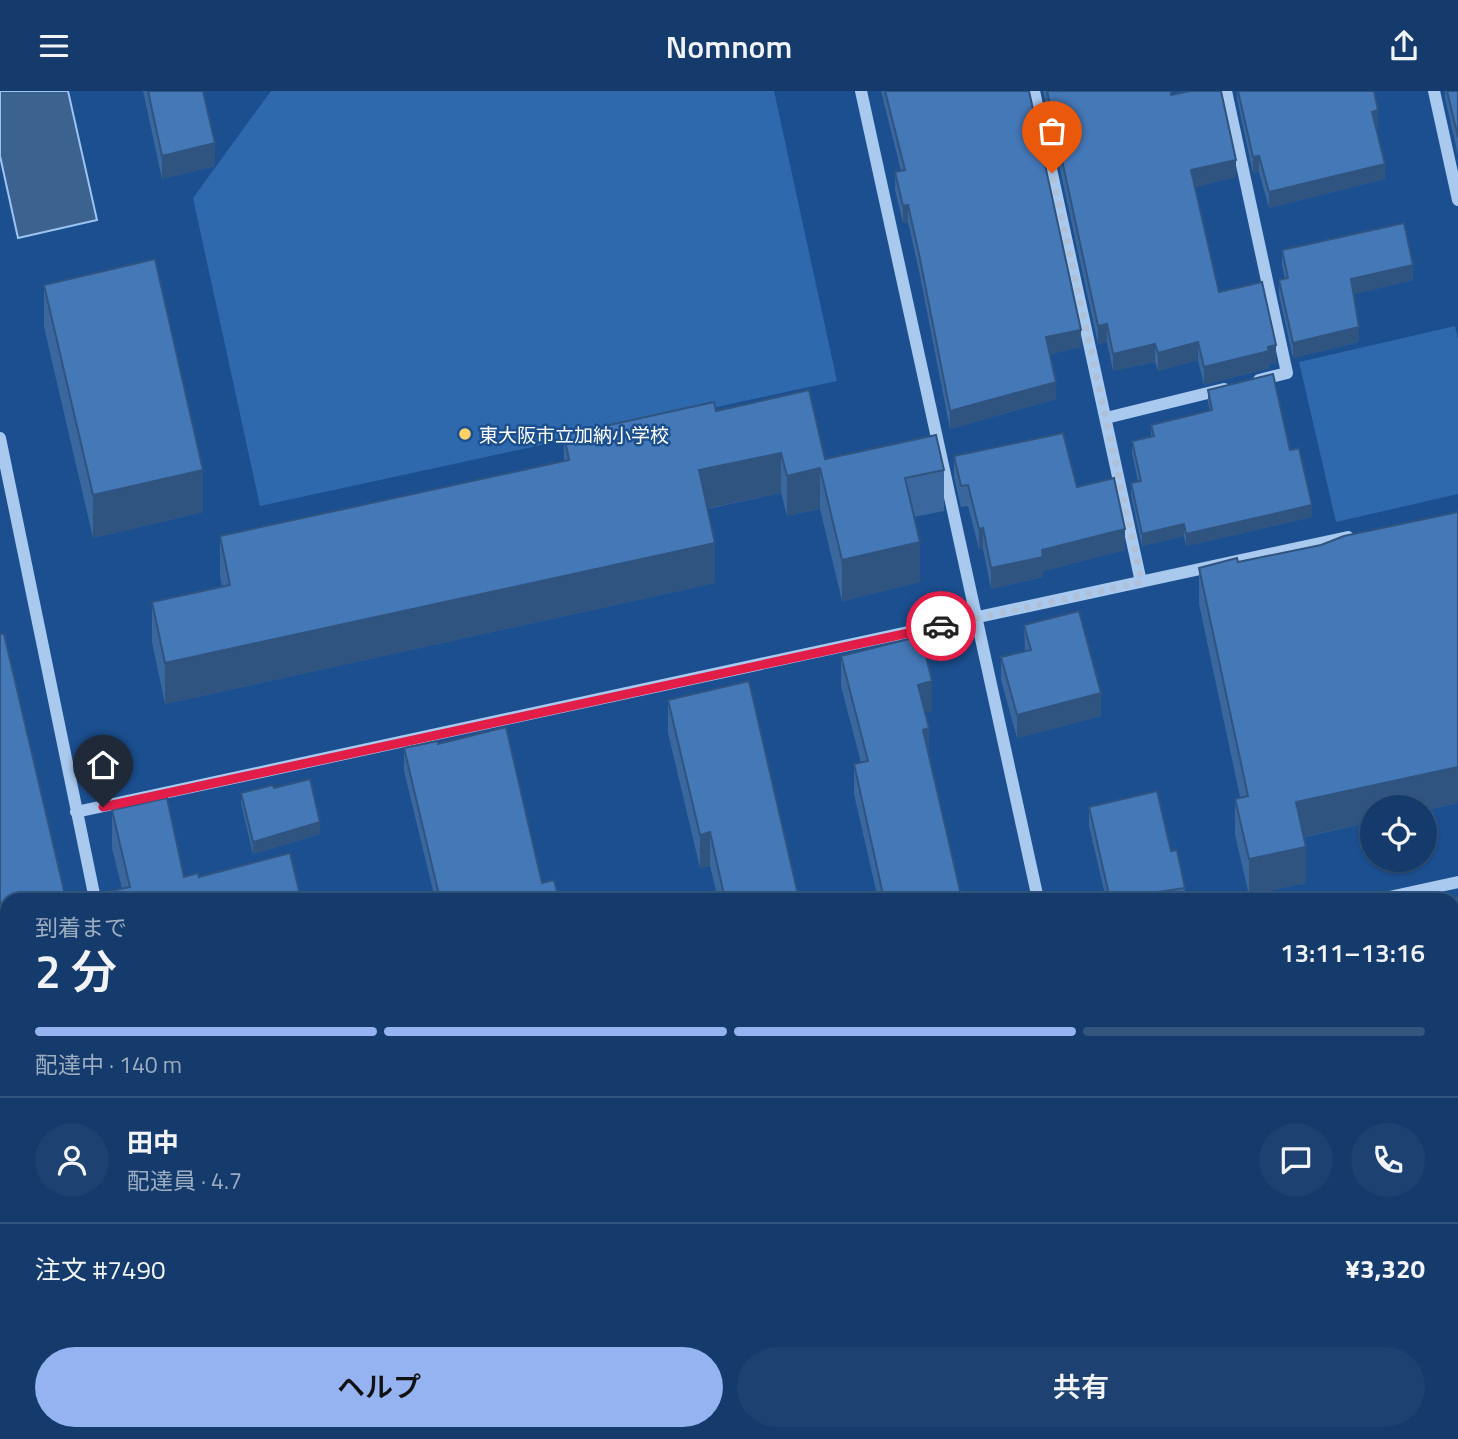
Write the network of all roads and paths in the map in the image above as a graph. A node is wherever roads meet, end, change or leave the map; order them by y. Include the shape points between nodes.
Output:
1 (861, 91) edge
2 (1034, 91) edge
3 (1226, 91) edge
4 (1434, 91) edge
5 (1458, 200) edge
6 (1105, 418) junction
7 (0, 438) edge
8 (1366, 533) edge
9 (1142, 582) junction
10 (976, 619) junction
11 (76, 813) junction
12 (1458, 883) edge
13 (94, 893) edge
14 (1037, 893) edge
15 (1409, 893) edge

1 - 10 street
2 - 6 street
3 - 6 street via 1287,373
4 - 5 street
6 - 9 street
7 - 11 street
8 - 9 street
9 - 10 street
10 - 11 street
10 - 14 street
11 - 13 street
12 - 15 street

